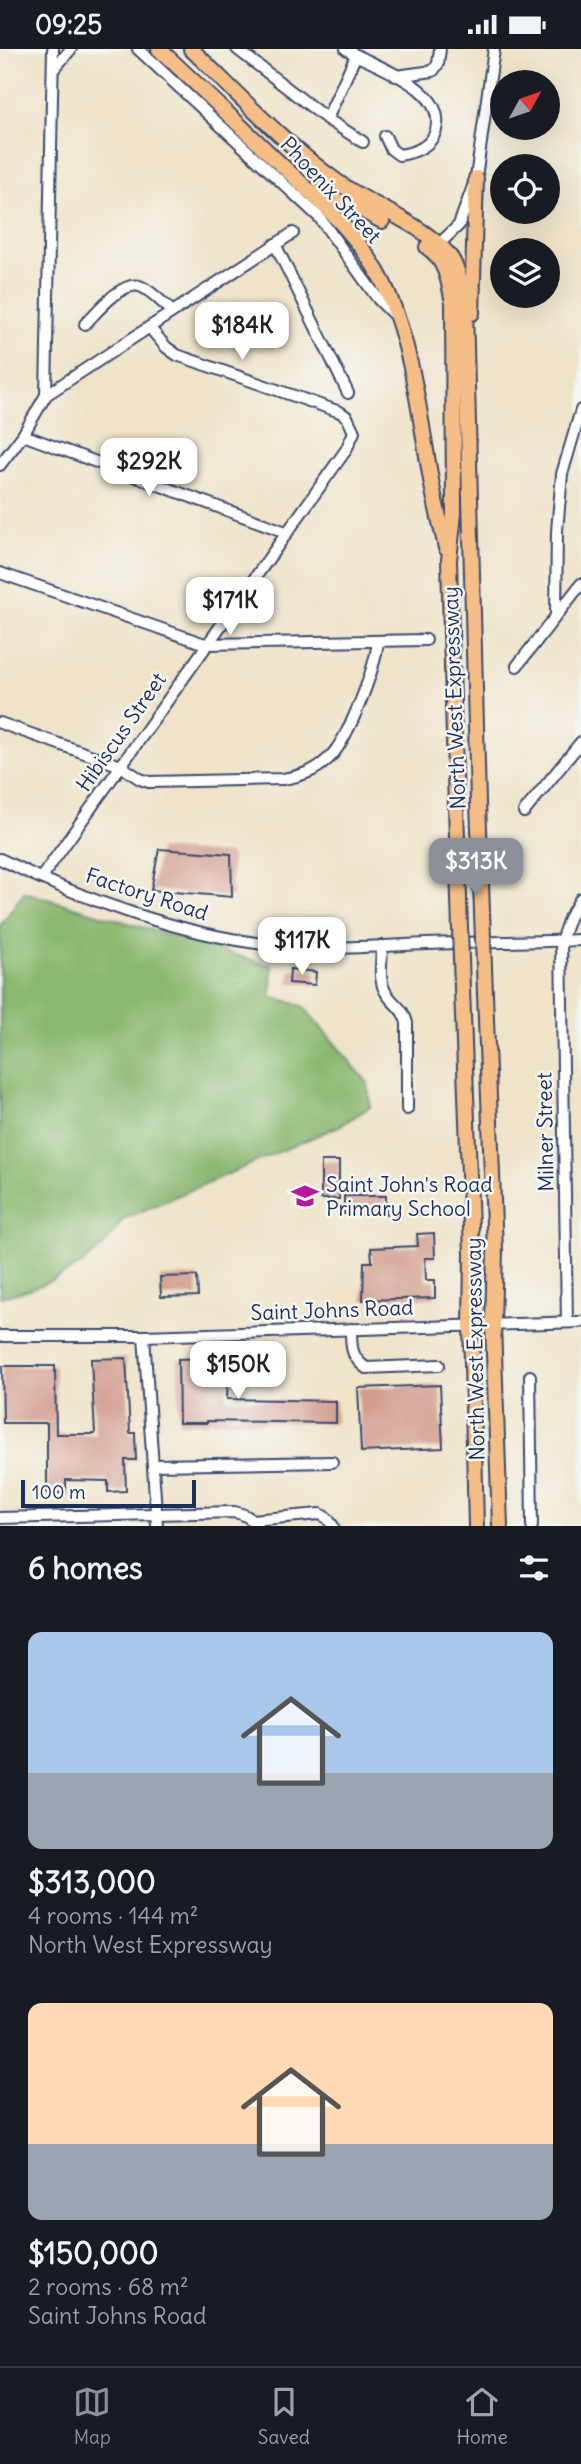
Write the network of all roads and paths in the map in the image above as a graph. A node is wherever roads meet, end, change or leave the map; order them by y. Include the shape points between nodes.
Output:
1 (53, 49) edge
2 (71, 49) edge
3 (138, 49) edge
4 (191, 49) edge
5 (237, 49) edge
6 (345, 49) edge
7 (440, 49) edge
8 (494, 49) edge
9 (165, 51) edge
10 (356, 55) junction
11 (53, 70) junction
12 (396, 76) junction
13 (327, 119) junction
14 (385, 136) dead end
15 (363, 142) dead end
16 (476, 177) junction
17 (306, 190) junction
18 (293, 233) dead end
19 (275, 244) junction
20 (436, 247) junction
21 (172, 311) junction
22 (398, 319) junction
23 (85, 324) dead end
24 (149, 327) junction
25 (465, 331) joint
26 (348, 393) dead end
27 (47, 395) junction
28 (581, 410) edge
29 (468, 421) junction
30 (23, 435) junction
31 (0, 465) edge
32 (286, 532) junction
33 (449, 559) junction
34 (0, 573) edge
35 (581, 584) edge
36 (555, 614) junction
37 (426, 640) dead end
38 (378, 641) junction
39 (205, 644) junction
40 (517, 666) dead end
41 (0, 723) edge
42 (581, 742) edge
43 (121, 766) junction
44 (524, 812) dead end
45 (0, 859) edge
46 (41, 878) junction
47 (581, 898) edge
48 (581, 940) edge
49 (561, 941) junction
50 (382, 946) junction
51 (407, 1109) dead end
52 (567, 1322) junction
53 (581, 1322) edge
54 (493, 1324) junction
55 (471, 1325) junction
56 (351, 1329) junction
57 (0, 1336) edge
58 (144, 1336) junction
59 (439, 1365) dead end
60 (530, 1376) dead end
61 (332, 1462) dead end
62 (153, 1465) junction
63 (157, 1513) junction
64 (0, 1518) edge
65 (254, 1523) edge
66 (157, 1526) edge
67 (333, 1526) edge
68 (476, 1526) edge
69 (500, 1526) edge
70 (532, 1526) edge

1 - 11 street
2 - 11 street
3 - 22 street via 318,217 372,292
4 - 20 main road, Phoenix Street via 337,182 422,232
5 - 13 street
6 - 10 street
7 - 12 street via 433,71
8 - 16 street
9 - 17 main road, Phoenix Street
10 - 12 street
10 - 13 street
11 - 27 street
12 - 14 street via 427,96 434,105 437,124 425,146 402,155 393,152
13 - 15 street
16 - 20 street via 459,225
16 - 29 main road
17 - 20 main road via 358,208
17 - 22 main road, Phoenix Street via 359,247 387,291
18 - 19 street
19 - 21 street
19 - 26 street
20 - 25 main road, Phoenix Street via 449,254 460,281
20 - 33 main road via 453,303 454,515
21 - 23 street via 134,285 121,289
21 - 24 street
22 - 33 main road, Phoenix Street
24 - 27 street
24 - 32 street, Hibiscus Street via 177,355 347,417 354,432 352,440
25 - 29 main road, North West Expressway
27 - 30 street
28 - 36 street via 562,474
29 - 54 main road, North West Expressway, bridge via 495,1251
30 - 31 street
30 - 32 street
32 - 39 street, Hibiscus Street
33 - 55 main road, North West Expressway, bridge
34 - 39 street
35 - 36 street
36 - 40 street
37 - 38 street
38 - 39 street
38 - 43 street via 373,667 343,740 327,761 312,771 283,779 162,783 140,779
39 - 43 street, Hibiscus Street
41 - 43 street
42 - 44 street
43 - 46 street, Hibiscus Street
45 - 46 street, Factory Road
46 - 50 street, Factory Road via 213,936 276,946
47 - 49 street
48 - 49 street, Factory Road
49 - 50 street, Factory Road
49 - 52 street, Milner Street
50 - 51 street via 382,984 407,1023
52 - 53 street, Saint Johns Road
52 - 54 street, Saint Johns Road
54 - 55 street, Saint Johns Road
54 - 69 main road, North West Expressway
55 - 56 street, Saint Johns Road
55 - 68 main road, North West Expressway
56 - 58 street, Saint Johns Road
56 - 59 street via 351,1350 366,1368
57 - 58 street, Saint Johns Road
58 - 62 street
60 - 70 street
61 - 62 street
62 - 63 street
63 - 64 street
63 - 65 street via 234,1512
63 - 66 street
65 - 67 street via 320,1514

